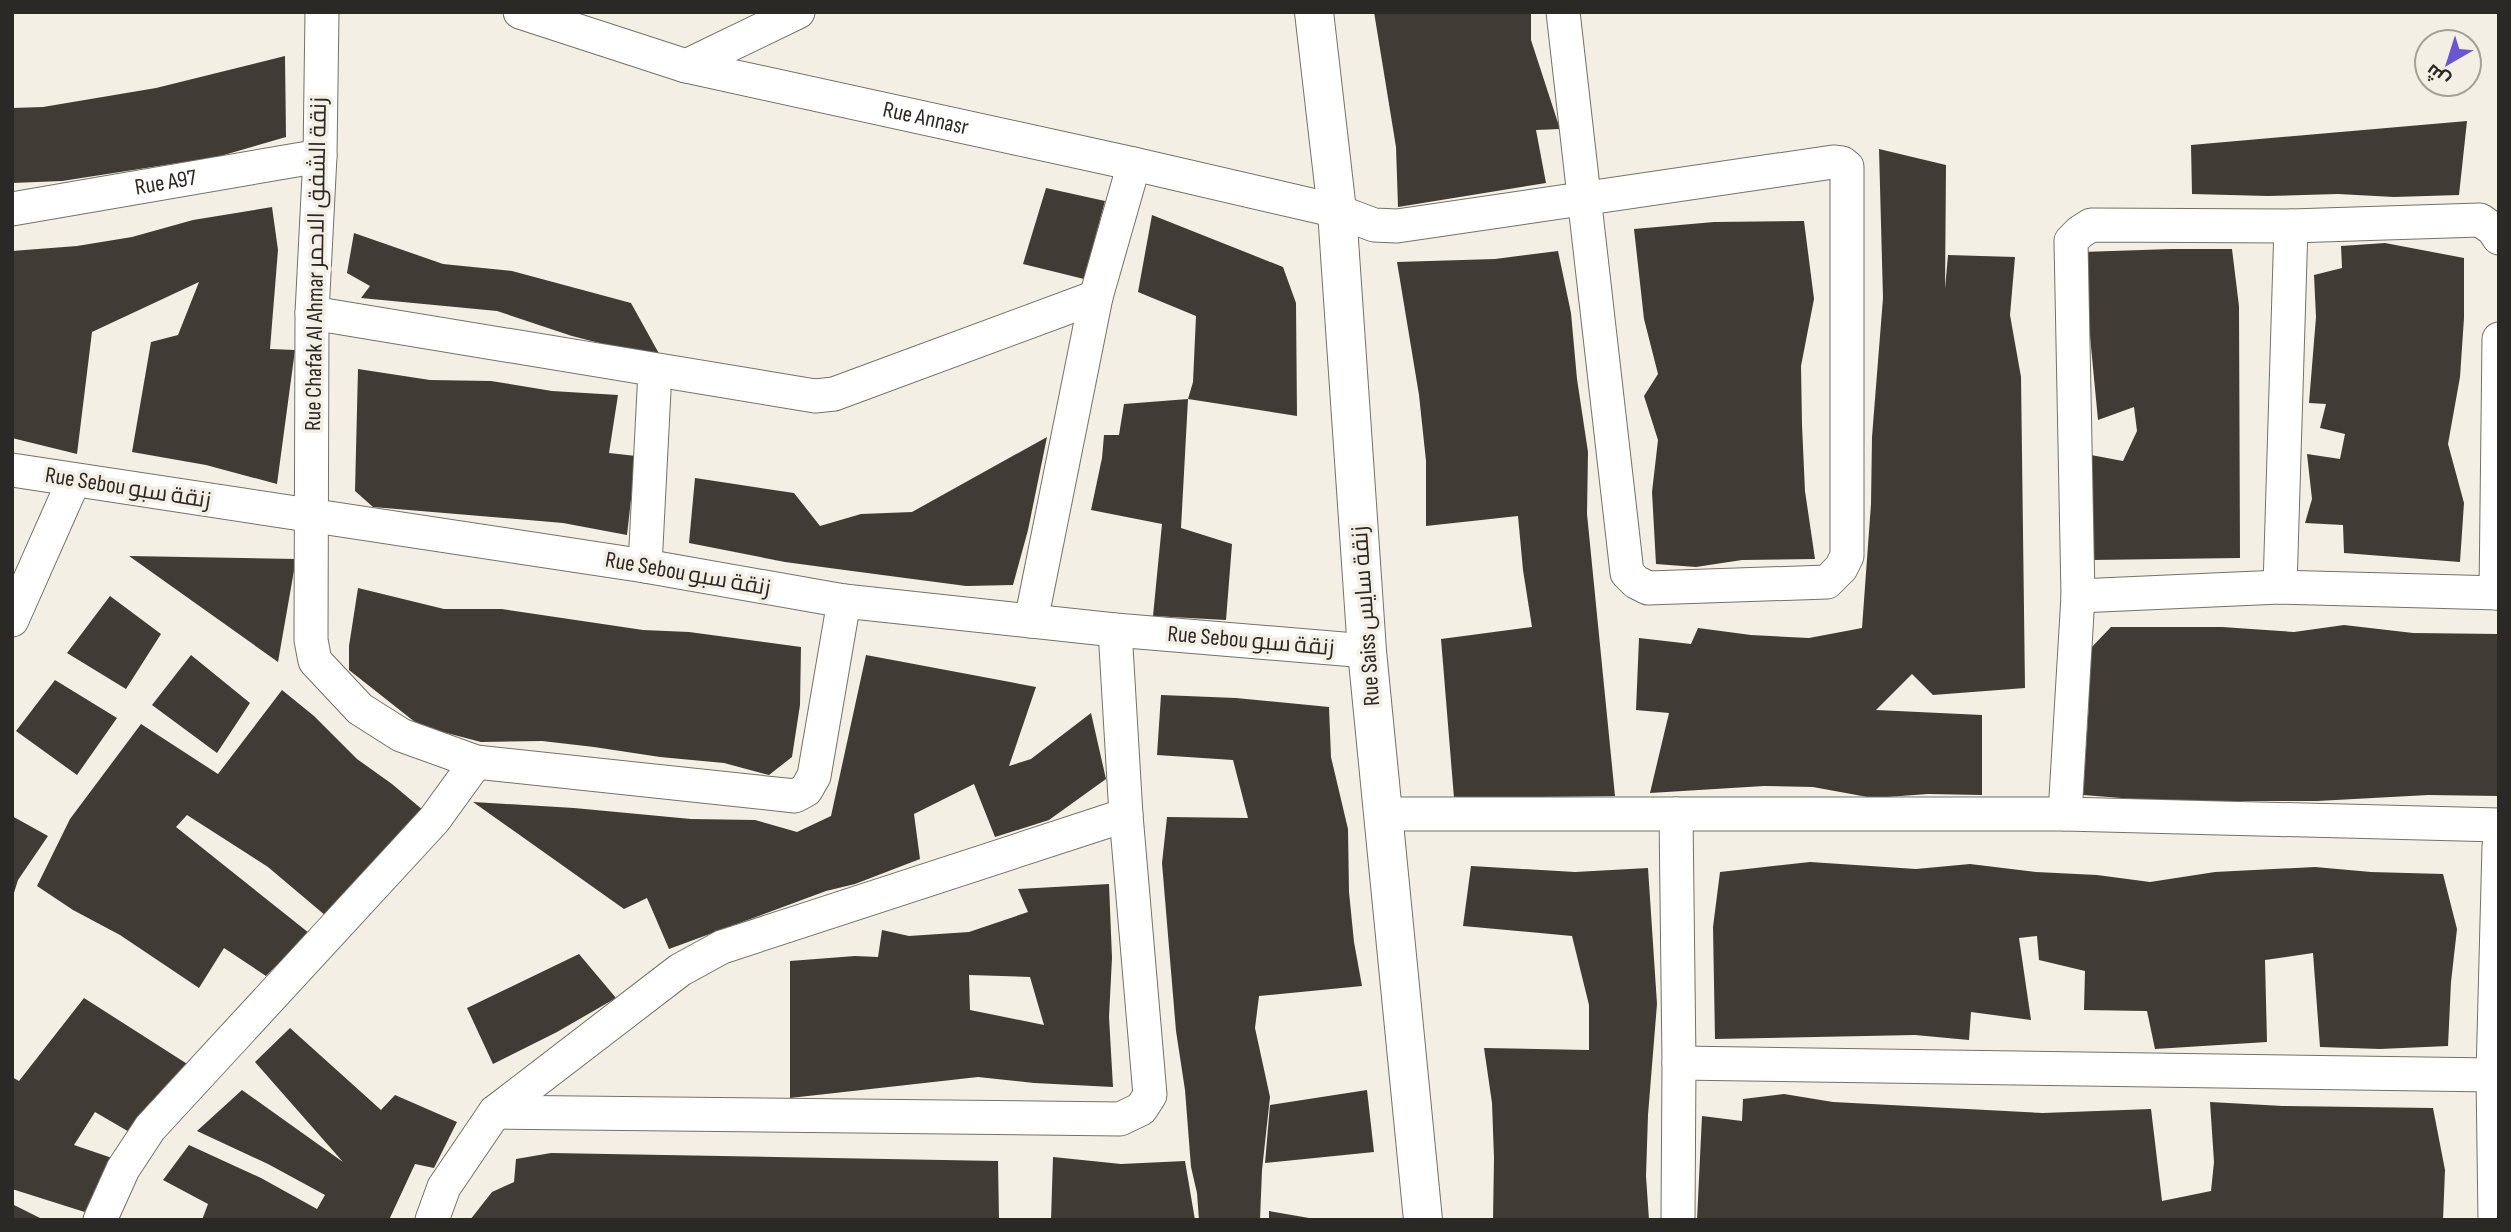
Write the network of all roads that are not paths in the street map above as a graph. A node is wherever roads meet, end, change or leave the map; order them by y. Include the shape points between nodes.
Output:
1 (322, 12) edge
2 (520, 12) edge
3 (798, 12) edge
4 (1314, 12) edge
5 (1563, 12) edge
6 (686, 66) junction
7 (320, 156) junction
8 (1134, 164) junction
9 (1584, 199) junction
10 (12, 209) edge
11 (1337, 211) junction
12 (2291, 226) junction
13 (2499, 238) edge
14 (1096, 297) junction
15 (312, 313) junction
16 (2499, 339) edge
17 (655, 371) junction
18 (12, 470) edge
19 (74, 480) junction
20 (312, 515) junction
21 (645, 566) junction
22 (2280, 587) junction
23 (2498, 593) edge
24 (2078, 596) junction
25 (844, 601) junction
26 (12, 620) edge
27 (1031, 621) junction
28 (1115, 630) junction
29 (1367, 651) junction
30 (476, 762) junction
31 (1383, 814) junction
32 (1676, 814) junction
33 (2065, 814) junction
34 (1126, 815) junction
35 (2499, 825) edge
36 (2499, 846) edge
37 (1679, 1063) junction
38 (2493, 1075) junction
39 (495, 1112) junction
40 (100, 1220) edge
41 (432, 1220) edge
42 (1423, 1220) edge
43 (1678, 1220) edge
44 (2495, 1220) edge

1 - 7 street, Rue Chafak Al Ahmar زنقة الشفق الاحمر
2 - 6 street, Rue Annasr
3 - 6 street
4 - 11 street, Rue Saiss زنقة سايس
5 - 9 street
6 - 8 street, Rue Annasr
7 - 10 street, Rue A97
7 - 15 street, Rue Chafak Al Ahmar زنقة الشفق الاحمر
8 - 11 street, Rue Annasr
8 - 14 street
9 - 9 street, Rue Annasr via 1627,573 1648,588 1827,582 1847,556 1847,167 1833,162
9 - 11 street, Rue Annasr via 1397,226 1374,225
11 - 29 street, Rue Saiss زنقة سايس
12 - 13 street via 2480,220
12 - 22 street
12 - 24 street via 2091,225 2071,241
14 - 17 street via 834,394 815,396
14 - 27 street
15 - 17 street
15 - 20 street, Rue Chafak Al Ahmar زنقة الشفق الاحمر
16 - 23 street
17 - 21 street
18 - 19 street, Rue Sebou زنقة سبو
19 - 20 street, Rue Sebou زنقة سبو
19 - 26 street
20 - 21 street, Rue Sebou زنقة سبو
20 - 30 street, Rue Chafak Al Ahmar زنقة الشفق الاحمر via 311,639 315,660 360,709 401,735
21 - 25 street, Rue Sebou زنقة سبو
22 - 23 street
22 - 24 street
24 - 33 street
25 - 27 street, Rue Sebou زنقة سبو
25 - 30 street, Rue Chafak Al Ahmar زنقة الشفق الاحمر via 814,776 806,790 795,796
27 - 28 street, Rue Sebou زنقة سبو
28 - 29 street, Rue Sebou زنقة سبو
28 - 34 street
29 - 31 street, Rue Saiss زنقة سايس
30 - 40 street via 434,820 150,1128 123,1169
31 - 32 street
31 - 42 street, Rue Saiss زنقة سايس
32 - 33 street
32 - 37 street
33 - 35 street
34 - 39 street via 722,947 680,970
34 - 39 street via 1150,1095 1141,1109 1120,1119
36 - 38 street
37 - 38 street
37 - 43 street
38 - 44 street
39 - 41 street via 444,1187

